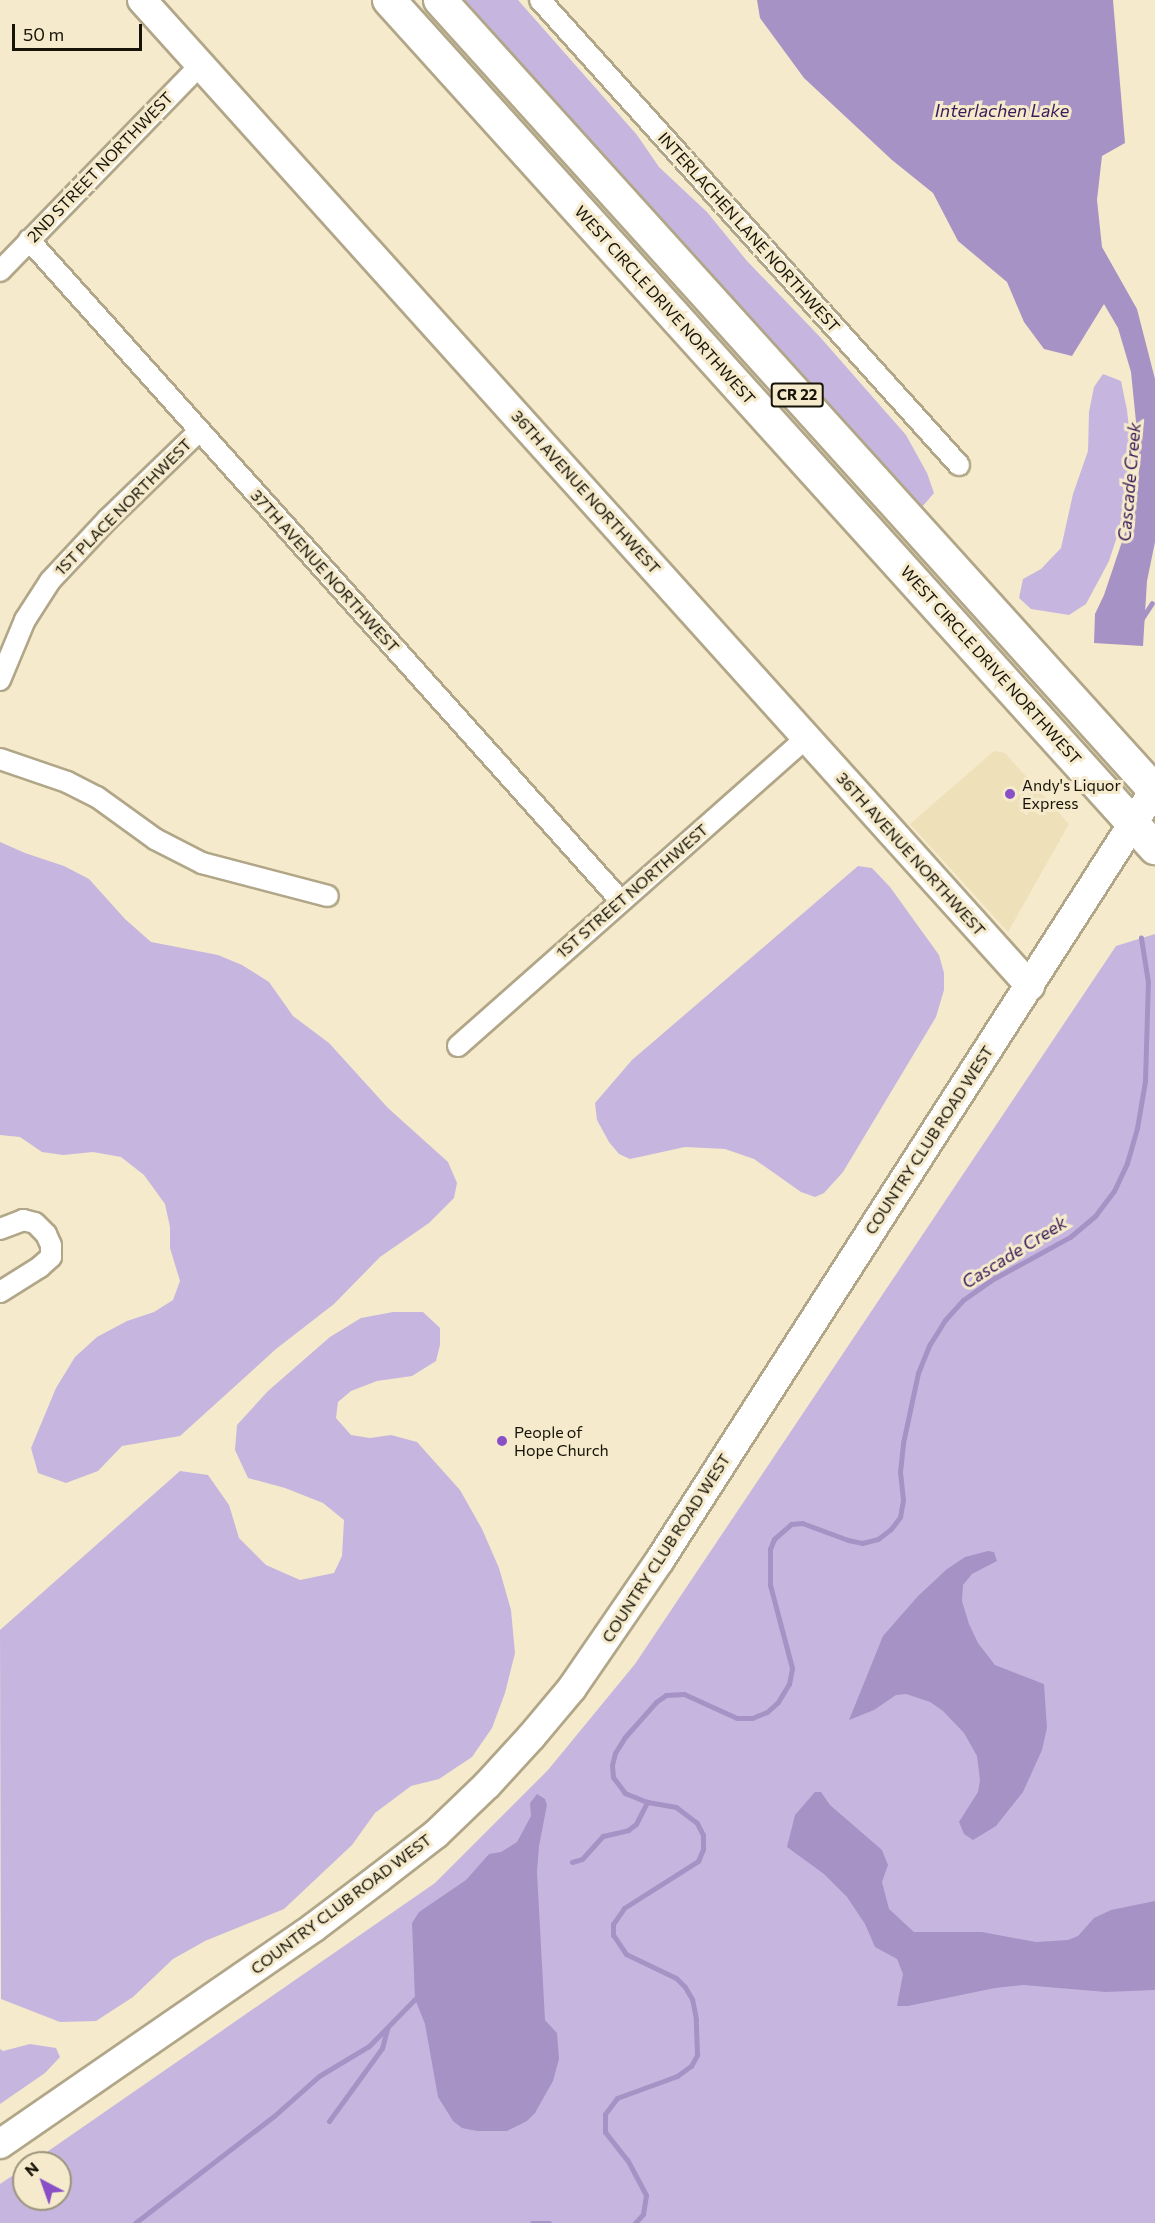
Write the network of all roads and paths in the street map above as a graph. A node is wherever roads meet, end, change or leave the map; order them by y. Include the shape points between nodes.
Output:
1 (142, 0) edge
2 (390, 0) edge
3 (440, 0) edge
4 (540, 0) edge
5 (201, 64) junction
6 (29, 240) junction
7 (0, 271) edge
8 (200, 430) junction
9 (959, 465) dead end
10 (0, 680) edge
11 (807, 737) junction
12 (0, 759) edge
13 (1155, 790) edge
14 (1134, 822) junction
15 (1155, 848) edge
16 (328, 896) dead end
17 (621, 901) junction
18 (1030, 986) junction
19 (458, 1046) dead end
20 (0, 1229) edge
21 (0, 1292) edge
22 (0, 2144) edge

1 - 5 main road, 36TH AVENUE NORTHWEST
2 - 14 main road, WEST CIRCLE DRIVE NORTHWEST / CR 22
3 - 13 main road, CR 22
4 - 9 street, INTERLACHEN LANE NORTHWEST
5 - 6 street, 2ND STREET NORTHWEST
5 - 11 main road, 36TH AVENUE NORTHWEST
6 - 7 street, 2ND STREET NORTHWEST
6 - 8 street, 37TH AVENUE NORTHWEST
8 - 10 street, 1ST PLACE NORTHWEST via 50,581 25,620
8 - 17 street, 37TH AVENUE NORTHWEST
11 - 17 street, 1ST STREET NORTHWEST
11 - 18 main road, 36TH AVENUE NORTHWEST
12 - 16 street via 67,782 97,797 155,839 202,863
13 - 14 main road, COUNTRY CLUB ROAD WEST
14 - 15 main road, CR 22
14 - 18 main road, COUNTRY CLUB ROAD WEST
17 - 19 street, 1ST STREET NORTHWEST
18 - 22 main road, COUNTRY CLUB ROAD WEST via 660,1560 572,1688 531,1737 453,1818 380,1878
20 - 21 street via 23,1220 35,1223 51,1245 51,1257

